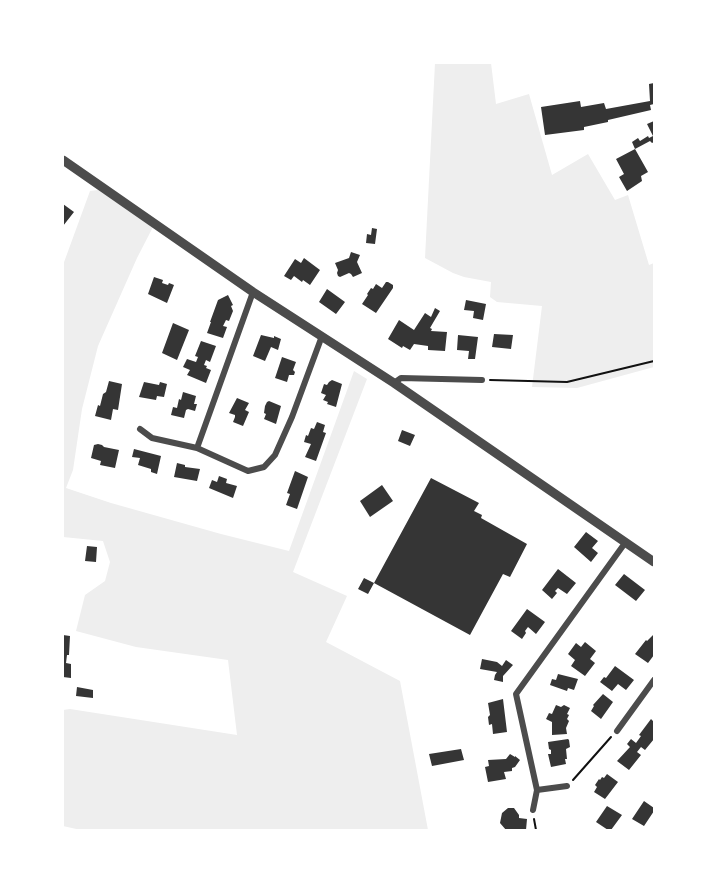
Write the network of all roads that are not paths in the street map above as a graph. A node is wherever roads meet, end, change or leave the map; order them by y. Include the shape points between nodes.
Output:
1 (63, 160) edge
2 (253, 291) junction
3 (322, 336) junction
4 (482, 380) road end
5 (394, 383) junction
6 (140, 429) dead end
7 (197, 448) junction
8 (625, 543) junction
9 (654, 562) edge
10 (654, 680) edge
11 (617, 730) road end
12 (567, 786) road end
13 (537, 790) junction
14 (533, 810) dead end

1 - 2 street
2 - 3 street
2 - 7 street
3 - 5 street
3 - 7 street via 292,417 275,455 264,467 248,471
4 - 5 street via 401,378
5 - 8 street
6 - 7 street via 152,438
8 - 9 street
8 - 13 street via 516,694
10 - 11 street
12 - 13 street
13 - 14 street

